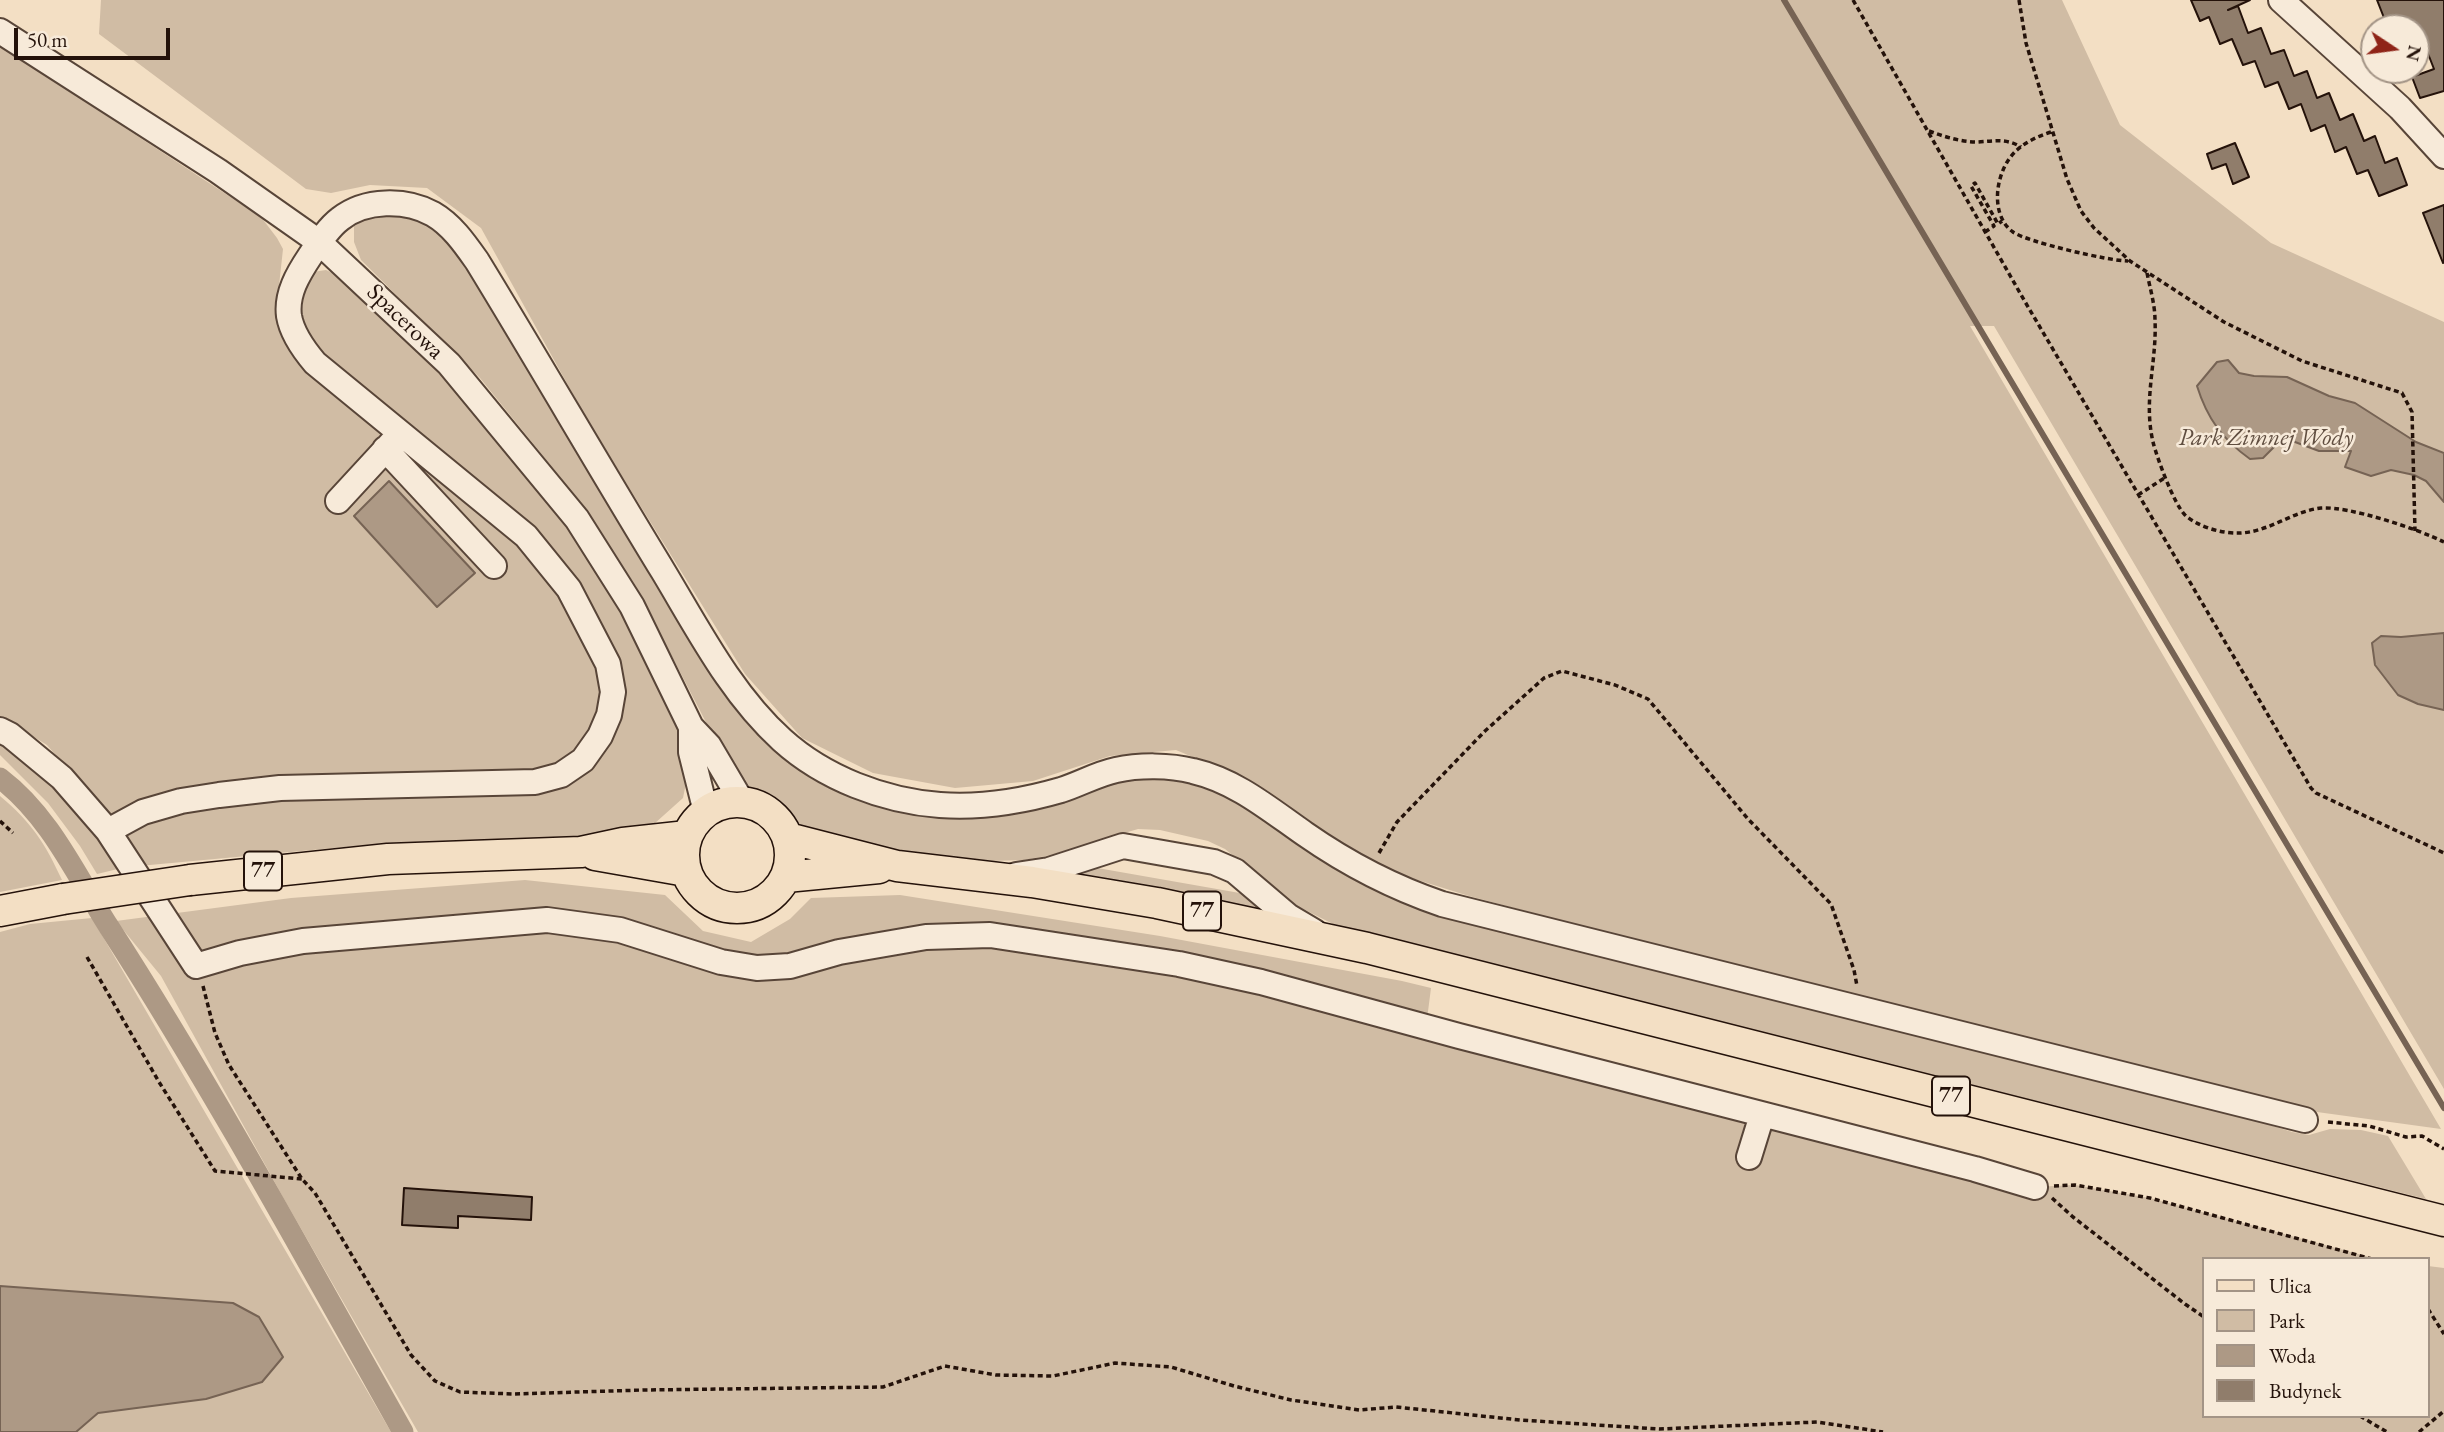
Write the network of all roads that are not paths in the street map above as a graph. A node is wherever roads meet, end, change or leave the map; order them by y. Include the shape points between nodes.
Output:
1 (2281, 0) edge
2 (0, 31) edge
3 (2444, 156) edge
4 (319, 242) junction
5 (392, 441) junction
6 (338, 501) dead end
7 (494, 566) dead end
8 (691, 727) junction
9 (0, 730) edge
10 (742, 802) junction
11 (706, 811) junction
12 (107, 831) junction
13 (687, 836) junction
14 (788, 838) junction
15 (581, 852) junction
16 (897, 866) junction
17 (686, 871) junction
18 (979, 876) junction
19 (786, 877) junction
20 (0, 911) edge
21 (1346, 943) junction
22 (1762, 1115) junction
23 (2305, 1120) road end
24 (1749, 1157) dead end
25 (2035, 1187) road end
26 (2444, 1222) edge

1 - 3 street via 2400,108
2 - 4 street, Spacerowa
4 - 5 street via 299,272 290,295 289,317 299,343 315,363
4 - 8 street, Spacerowa via 449,364 578,519 632,606
4 - 23 street via 341,218 383,203 433,214 456,233 728,677 769,714 782,740 850,783 888,796 971,805 1015,801 1115,770 1191,770 1253,796 1306,835 1404,891 1491,918
5 - 6 street
5 - 7 street
5 - 12 street via 526,536 569,589 608,664 613,692 600,736 583,760 561,775 535,782 280,788 219,794 143,812
8 - 10 street, Spacerowa via 709,746
8 - 11 street, Spacerowa via 691,752
9 - 12 street via 62,778
10 - 11 main road
10 - 14 main road via 770,813
11 - 13 main road
12 - 22 street via 196,966 303,941 547,920 620,930 721,962 757,968 790,966 926,937 990,935 1179,964 1260,992
13 - 15 main road, 77
13 - 17 main road
14 - 16 main road, 77
14 - 19 main road
15 - 17 main road, 77
15 - 20 main road, 77, bridge via 388,859 190,880
16 - 18 main road, 77
16 - 19 main road, 77
17 - 19 main road via 704,897 734,908 765,901
18 - 21 main road, 77 via 1157,902
18 - 21 street via 1026,874 1123,846 1143,848 1224,865 1304,927
21 - 26 main road, 77
22 - 24 street
22 - 25 street

